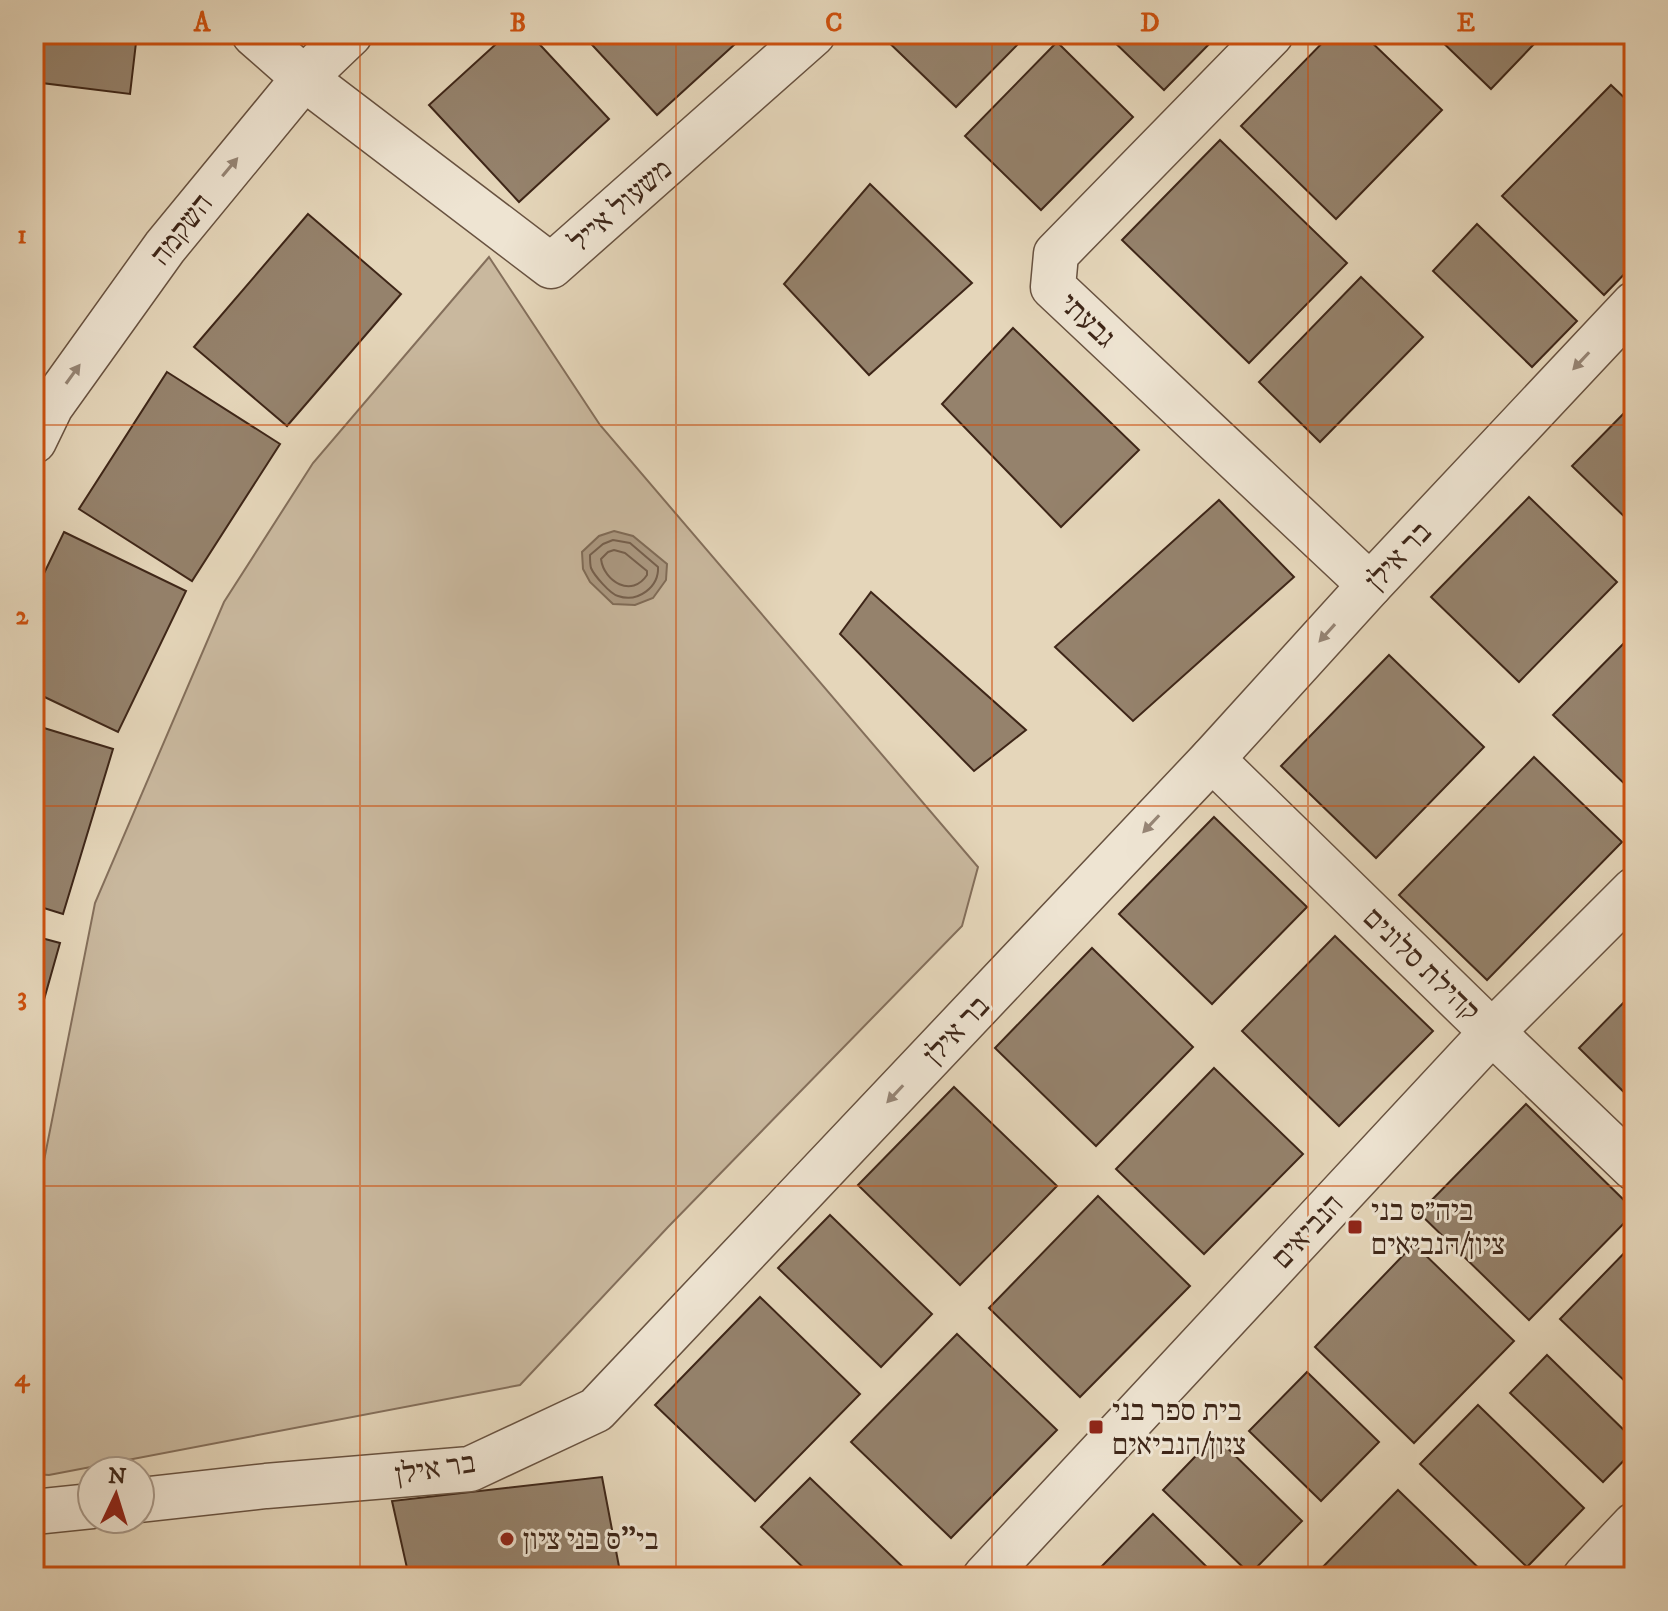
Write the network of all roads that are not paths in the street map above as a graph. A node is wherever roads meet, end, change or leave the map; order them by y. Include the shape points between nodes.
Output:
1 (254, 34) edge
2 (350, 34) edge
3 (813, 34) edge
4 (1271, 34) edge
5 (304, 78) junction
6 (1634, 304) edge
7 (34, 441) edge
8 (1370, 585) junction
9 (1212, 759) junction
10 (1634, 890) edge
11 (1492, 1032) junction
12 (1634, 1168) edge
13 (156, 1498) edge
14 (76, 1508) edge
15 (34, 1512) edge
16 (1634, 1525) edge
17 (985, 1577) edge
18 (1585, 1577) edge

1 - 5 street
2 - 5 street, השקמה
3 - 5 street, משעול אייל via 551,266
4 - 8 street, גבעתי via 1056,254 1053,287
7 -> 5 street, השקמה via 51,406 165,247
6 -> 8 street, בר אילן
8 -> 9 street, בר אילן
9 - 11 street, קהילת סלונים
9 -> 13 street, בר אילן via 596,1410 470,1469
10 - 11 street, הנביאים
11 - 12 street, קהילת סלונים
11 - 17 street, הנביאים
14 - 15 street
16 - 18 street

